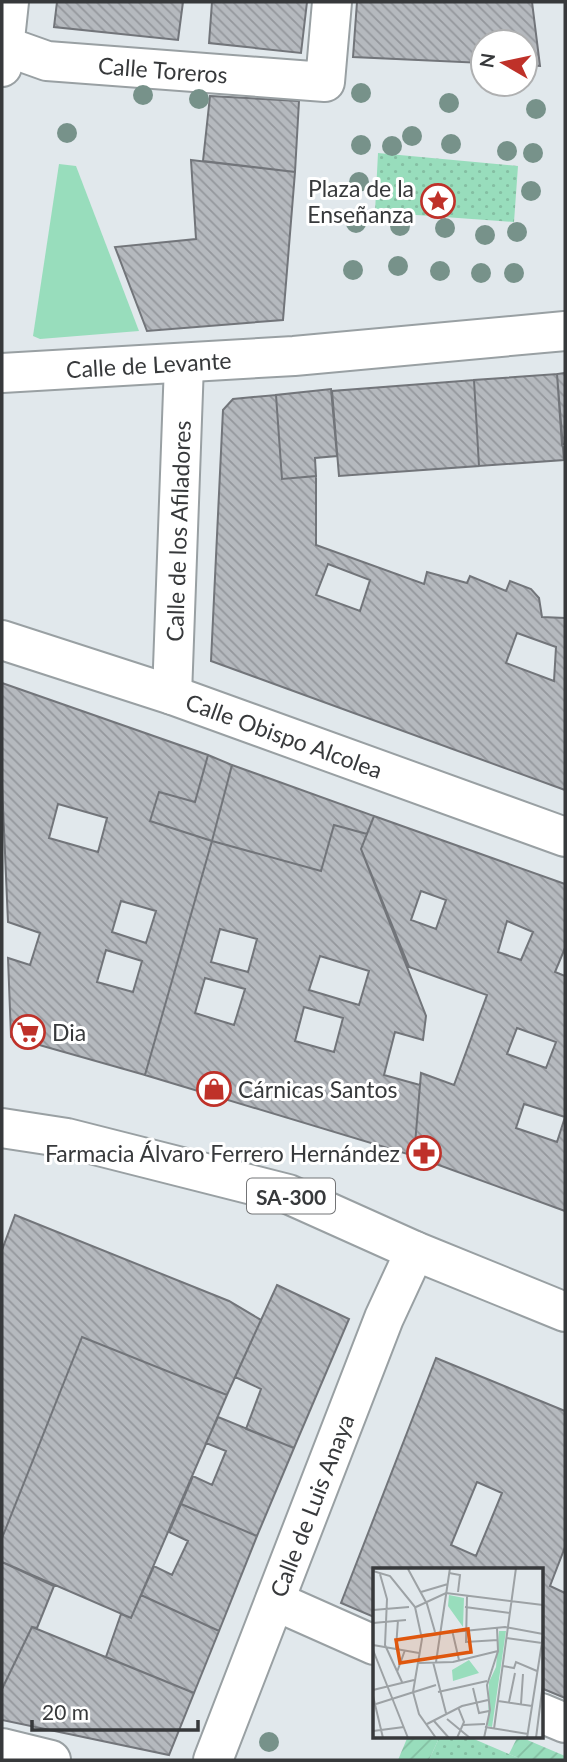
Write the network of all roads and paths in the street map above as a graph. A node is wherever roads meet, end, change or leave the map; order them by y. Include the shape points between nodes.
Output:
1 (9, 2) edge
2 (332, 2) edge
3 (3, 52) edge
4 (565, 331) edge
5 (184, 364) junction
6 (2, 373) edge
7 (2, 640) edge
8 (172, 695) junction
9 (565, 836) edge
10 (2, 1128) edge
11 (415, 1251) junction
12 (565, 1312) edge
13 (275, 1601) junction
14 (373, 1645) edge
15 (542, 1713) edge
16 (565, 1723) edge
17 (2, 1748) edge
18 (51, 1760) edge
19 (213, 1760) edge

1 - 3 main road
2 - 3 main road, Calle Toreros via 325,82 47,61
4 - 5 main road, Calle de Levante
5 - 6 main road, Calle de Levante
5 - 8 main road, Calle de los Afiladores
7 - 8 main road, Calle Obispo Alcolea
8 - 9 main road, Calle Obispo Alcolea
10 - 11 main road, SA-300 via 67,1138 288,1194
11 - 12 main road, SA-300
11 - 13 main road, Calle de Luis Anaya via 384,1318
13 - 14 main road
13 - 19 main road, Calle de Luis Anaya
15 - 16 main road
17 - 18 main road

